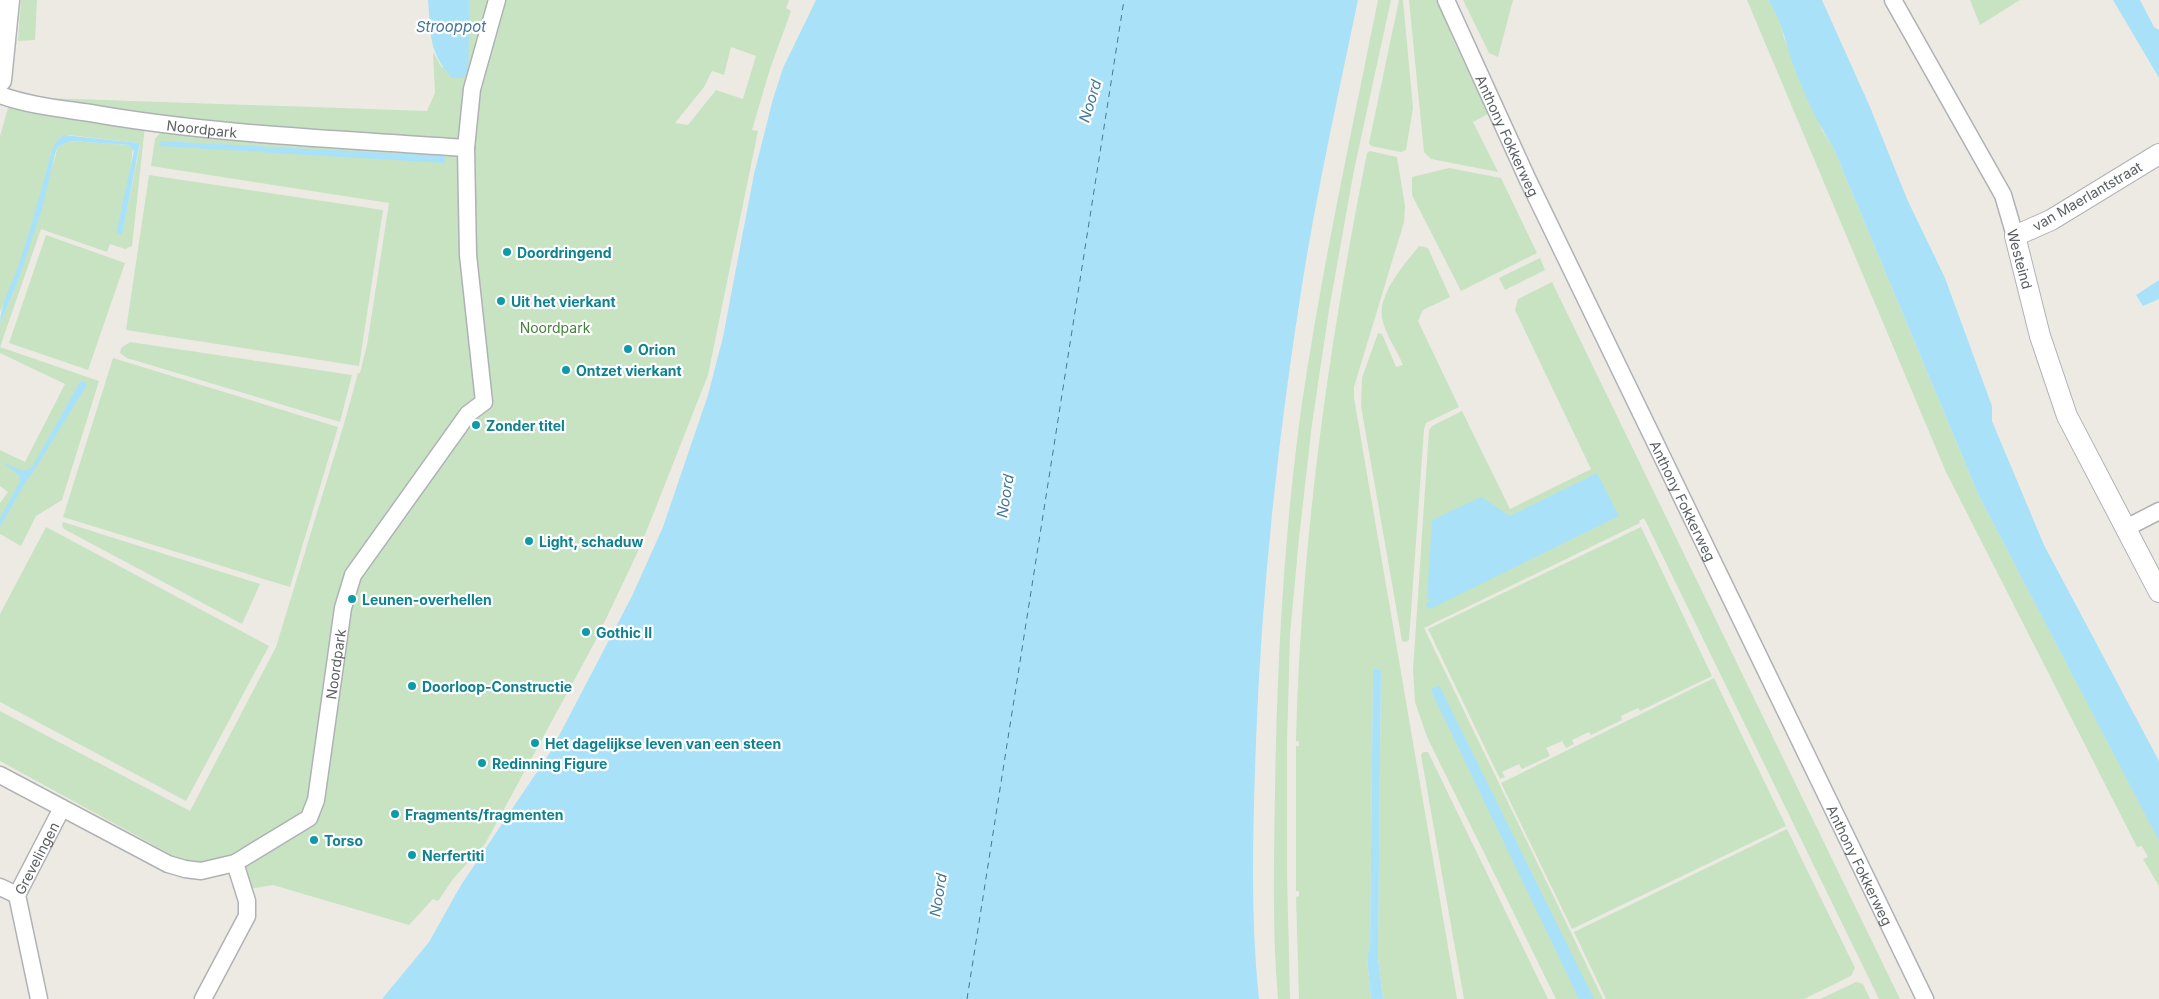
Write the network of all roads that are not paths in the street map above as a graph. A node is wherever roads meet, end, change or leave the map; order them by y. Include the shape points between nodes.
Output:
1 (8, 0) edge
2 (497, 0) edge
3 (1446, 0) edge
4 (1893, 0) edge
5 (0, 80) edge
6 (0, 95) edge
7 (466, 148) junction
8 (2159, 154) edge
9 (2015, 236) junction
10 (2159, 511) edge
11 (2126, 528) junction
12 (2159, 592) edge
13 (0, 775) edge
14 (62, 808) junction
15 (235, 863) junction
16 (0, 887) edge
17 (17, 895) junction
18 (40, 999) edge
19 (203, 999) edge
20 (1925, 999) edge

1 - 5 main road
2 - 7 street, Noordpark via 472,89
3 - 20 street, Anthony Fokkerweg via 1526,178
4 - 9 street, Westeind via 2003,195
6 - 7 street, Noordpark via 48,106 202,130
7 - 15 street, Noordpark via 468,255 484,402 468,414 353,575 343,608 316,800 309,818
8 - 9 street, van Maerlantstraat via 2051,220
9 - 11 street, Westeind via 2040,336 2067,416
10 - 11 street
11 - 12 street, Westeind
13 - 14 street, Noordpark
14 - 15 street, Noordpark via 168,864 201,871
14 - 17 street, Grevelingen
15 - 19 street via 247,901 247,916
16 - 17 street
17 - 18 street, Grevelingen

